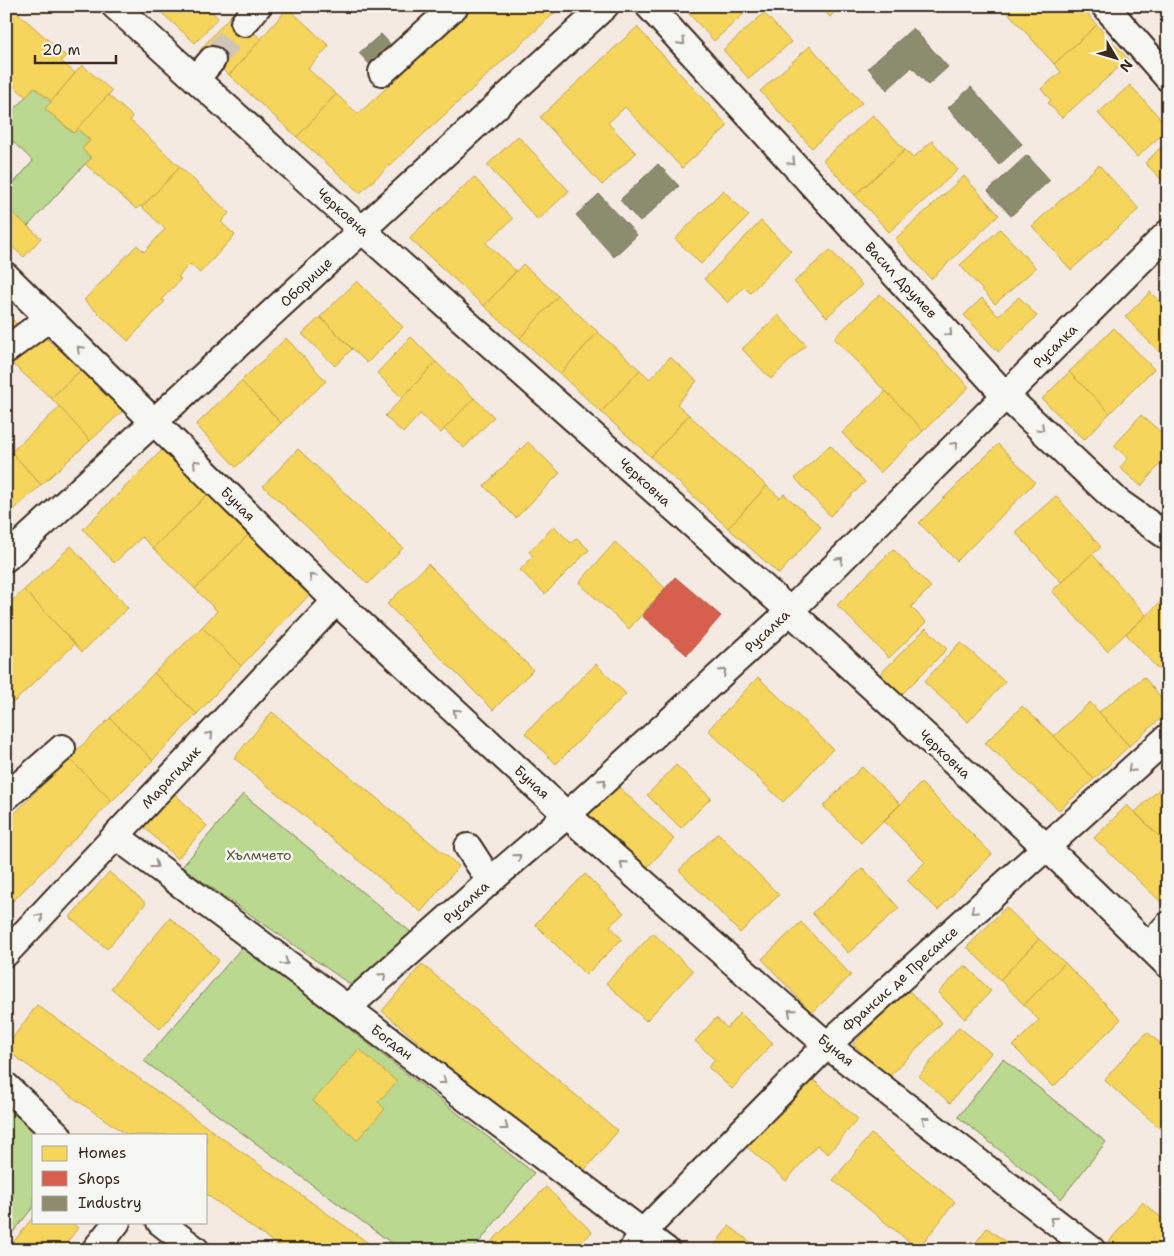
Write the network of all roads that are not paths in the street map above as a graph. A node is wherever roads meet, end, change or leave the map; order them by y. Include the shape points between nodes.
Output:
1 (116, 6) edge
2 (455, 6) edge
3 (605, 6) edge
4 (649, 6) edge
5 (1104, 6) edge
6 (382, 72) dead end
7 (1168, 78) edge
8 (362, 230) junction
9 (1168, 233) edge
10 (6, 276) edge
11 (49, 318) junction
12 (6, 350) edge
13 (1006, 395) junction
14 (154, 422) junction
15 (1168, 537) edge
16 (6, 558) edge
17 (336, 601) junction
18 (790, 611) junction
19 (1168, 737) edge
20 (62, 748) dead end
21 (6, 797) edge
22 (567, 815) junction
23 (116, 836) junction
24 (468, 847) dead end
25 (1045, 847) junction
26 (490, 881) junction
27 (1168, 925) edge
28 (1149, 946) junction
29 (6, 953) edge
30 (1168, 964) edge
31 (347, 1008) junction
32 (827, 1045) junction
33 (6, 1086) edge
34 (57, 1134) edge
35 (115, 1224) edge
36 (163, 1224) edge
37 (637, 1241) edge
38 (95, 1250) edge
39 (196, 1250) edge
40 (666, 1250) edge
41 (1092, 1250) edge

1 - 8 street, Черковна via 204,70
2 - 6 street
3 - 8 street, Оборище
4 -> 13 street, Васил Друмев
5 - 7 street
8 - 14 street, Оборище
8 - 18 street, Черковна
9 - 13 street, Русалка
10 - 11 street, Буная
11 - 12 street
14 -> 11 street, Буная
13 -> 15 street, Васил Друмев via 1117,501
18 -> 13 street, Русалка
14 - 16 street, Оборище
17 -> 14 street, Буная
22 -> 17 street, Буная
23 -> 17 street, Марагидик
22 -> 18 street, Русалка
18 - 25 street, Черковна
19 -> 25 street, Франсис де Пресансе
20 - 21 street
26 -> 22 street, Русалка
32 -> 22 street, Буная
29 -> 23 street, Марагидик
23 -> 31 street, Богдан
24 - 26 street
25 - 28 street, Черковна
25 -> 32 street, Франсис де Пресансе
31 -> 26 street, Русалка
27 - 28 street
28 - 30 street, Черковна
31 -> 37 street, Богдан
32 - 37 street, Франсис де Пресансе
41 -> 32 street, Буная
33 - 34 street
35 - 38 street
36 - 39 street
37 - 40 street, Богдан

